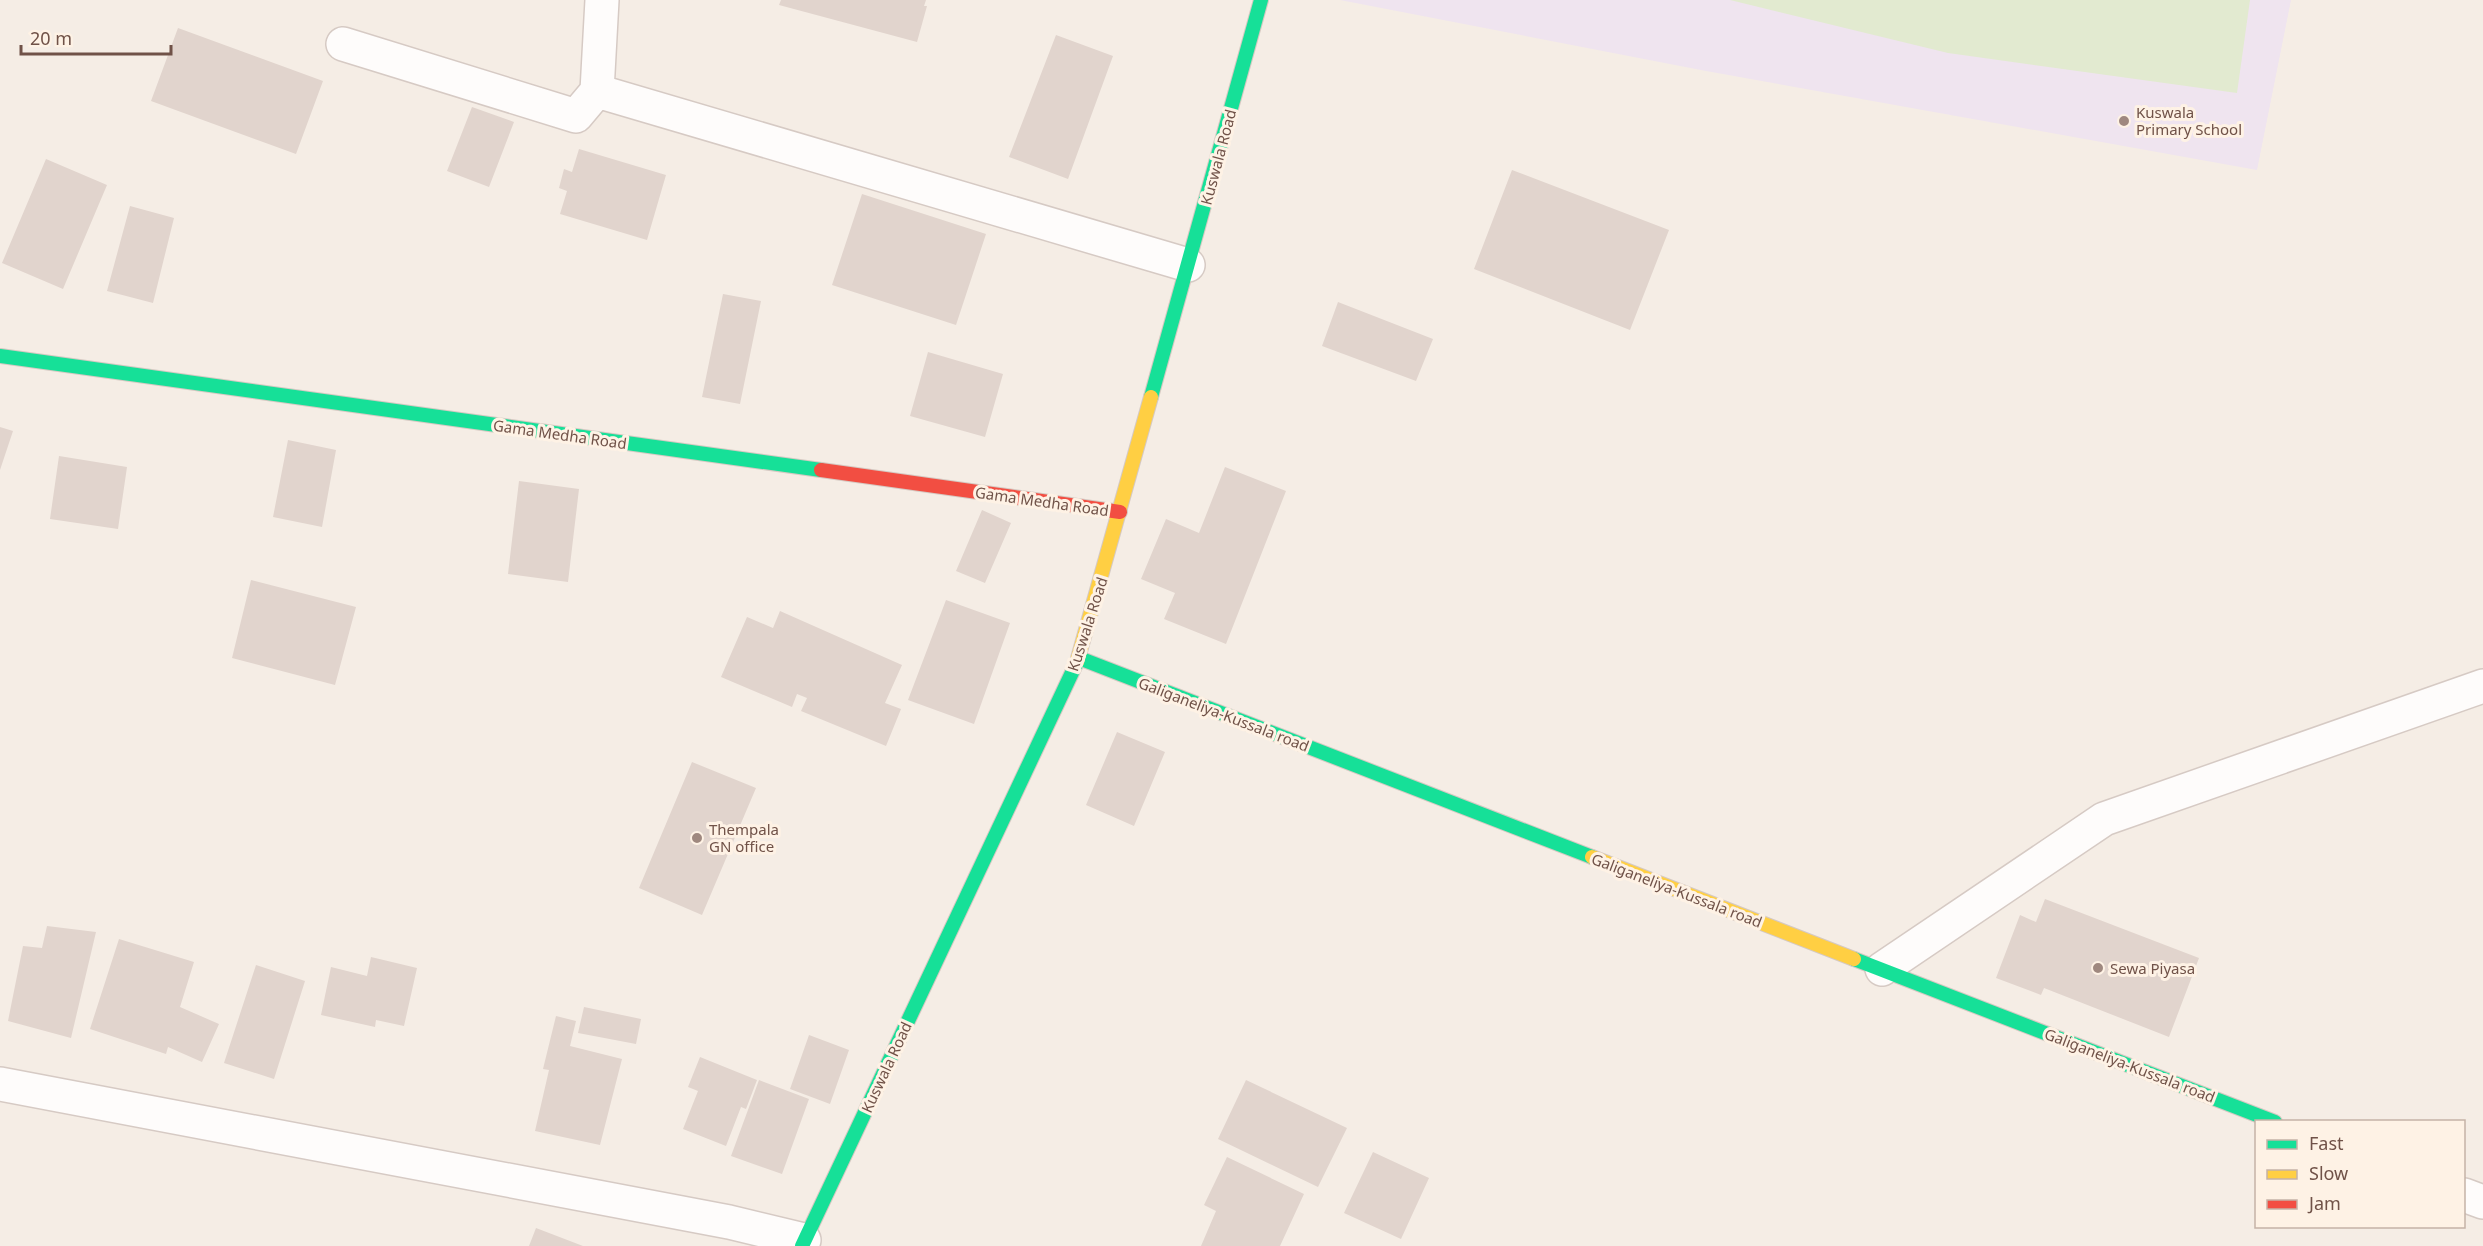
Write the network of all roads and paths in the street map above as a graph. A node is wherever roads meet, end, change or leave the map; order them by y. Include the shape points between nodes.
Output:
1 (602, 0) edge
2 (1261, 0) edge
3 (343, 44) dead end
4 (597, 91) junction
5 (1188, 265) junction
6 (0, 356) edge
7 (1120, 512) junction
8 (1079, 658) junction
9 (2483, 686) edge
10 (1882, 969) junction
11 (0, 1084) edge
12 (2270, 1120) edge
13 (2465, 1196) edge
14 (2483, 1202) edge
15 (803, 1243) edge

1 - 4 street
2 - 5 street, Kuswala Road
3 - 4 street via 576,116
4 - 5 street
5 - 7 street, Kuswala Road
6 - 7 street, Gama Medha Road
7 - 8 street, Kuswala Road
8 - 10 street, Galiganeliya-Kussala road
8 - 15 street, Kuswala Road
9 - 10 street via 2104,819
10 - 12 street, Galiganeliya-Kussala road
11 - 15 street via 729,1222
13 - 14 street

